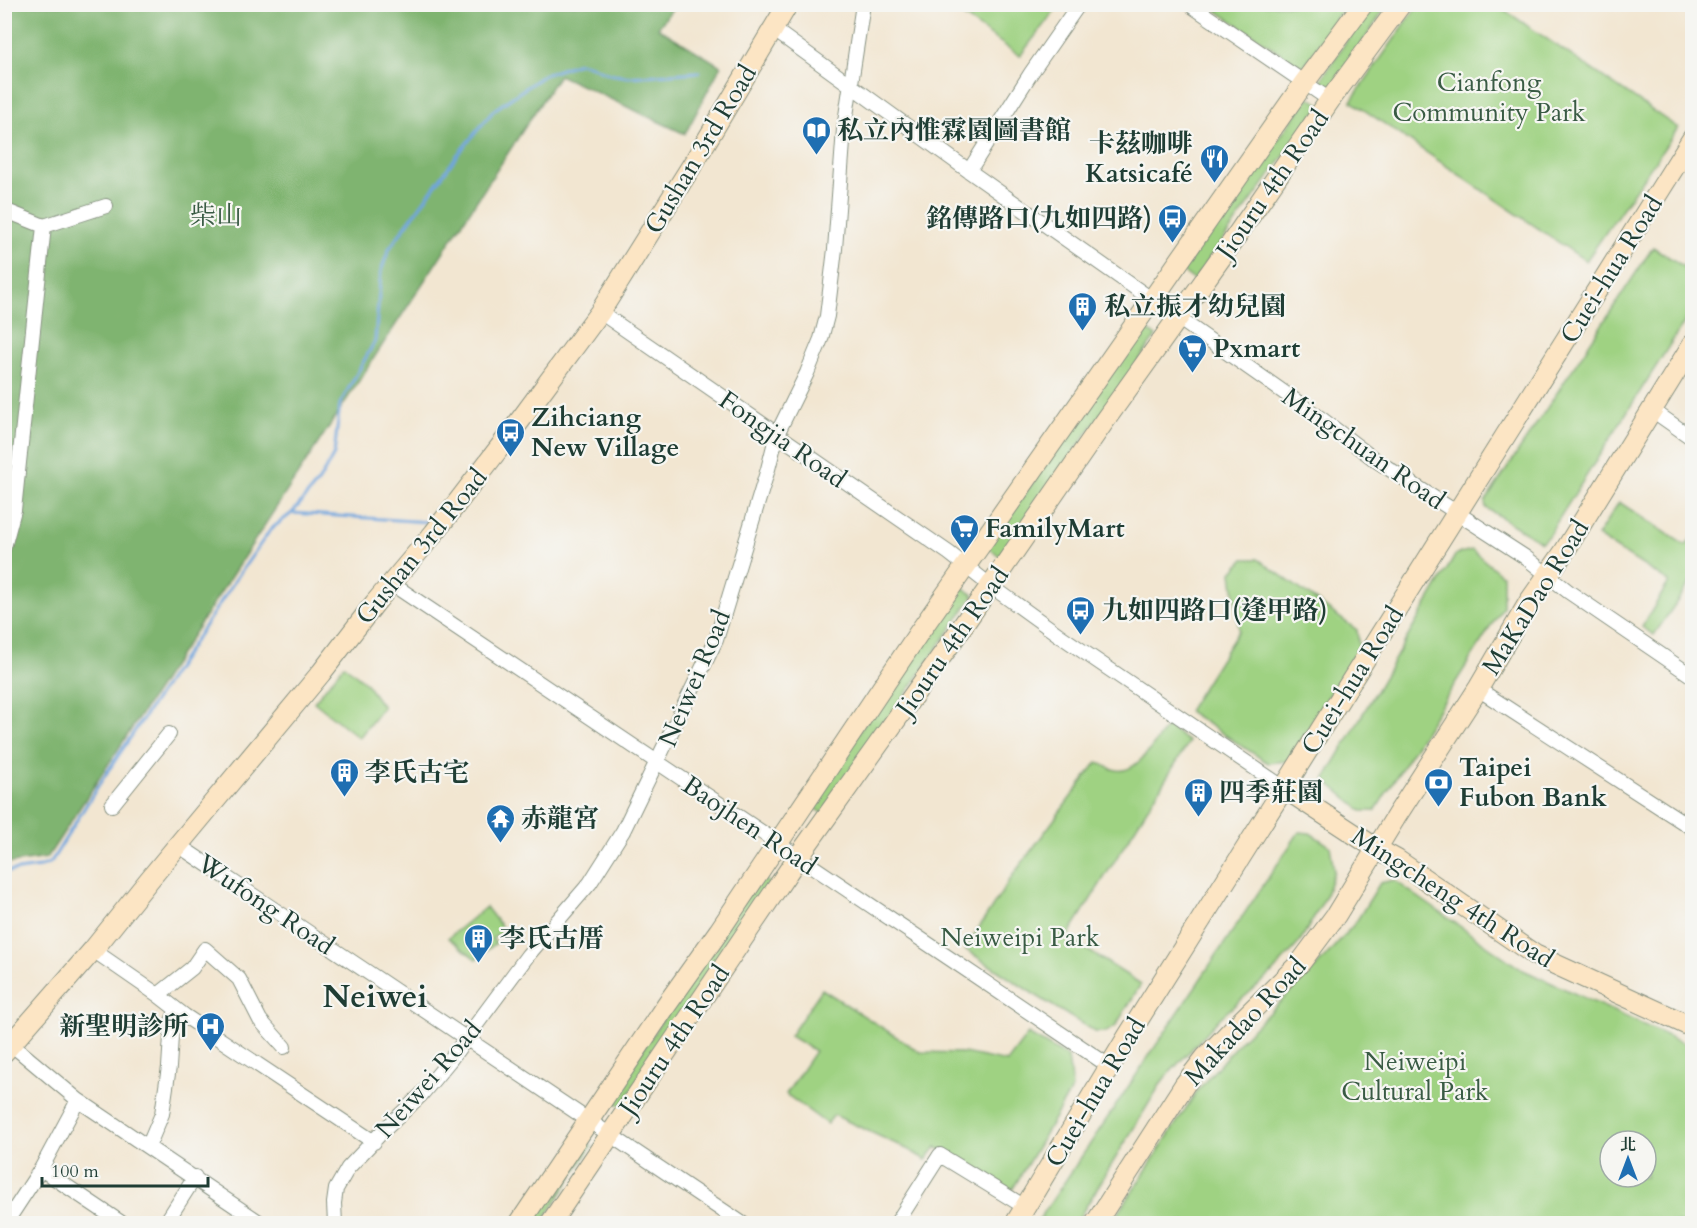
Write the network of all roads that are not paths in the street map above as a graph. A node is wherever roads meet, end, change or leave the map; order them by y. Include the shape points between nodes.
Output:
1 (788, 4) edge
2 (863, 4) edge
3 (1079, 4) edge
4 (1189, 4) edge
5 (1363, 4) edge
6 (1401, 4) edge
7 (773, 29) junction
8 (1304, 83) junction
9 (850, 85) junction
10 (1330, 100) junction
11 (1692, 139) edge
12 (969, 171) junction
13 (106, 206) dead end
14 (4, 210) edge
15 (44, 226) junction
16 (1152, 300) junction
17 (600, 312) junction
18 (1177, 318) junction
19 (1692, 345) edge
20 (1652, 410) junction
21 (777, 434) junction
22 (1692, 438) edge
23 (1457, 513) junction
24 (4, 547) edge
25 (966, 565) junction
26 (1547, 575) junction
27 (392, 584) junction
28 (991, 586) junction
29 (1692, 676) edge
30 (1478, 688) junction
31 (169, 734) dead end
32 (657, 762) junction
33 (1284, 788) junction
34 (112, 805) dead end
35 (1692, 828) edge
36 (778, 843) junction
37 (178, 845) junction
38 (1377, 849) junction
39 (798, 857) junction
40 (93, 950) junction
41 (158, 995) junction
42 (177, 1010) junction
43 (1692, 1027) edge
44 (466, 1038) junction
45 (284, 1047) dead end
46 (8, 1048) edge
47 (1109, 1066) junction
48 (78, 1100) junction
49 (589, 1120) junction
50 (610, 1134) junction
51 (374, 1142) junction
52 (148, 1147) junction
53 (41, 1169) junction
54 (195, 1178) junction
55 (1020, 1215) edge
56 (8, 1220) edge
57 (123, 1224) edge
58 (165, 1224) edge
59 (262, 1224) edge
60 (335, 1224) edge
61 (519, 1224) edge
62 (550, 1224) edge
63 (743, 1224) edge
64 (896, 1224) edge
65 (1095, 1224) edge

1 - 7 street, Gushan 3rd Road
2 - 9 street, Neiwei Road
3 - 12 street
4 - 8 street
5 - 8 street, Jiouru 4th Road
6 - 10 street, Jiouru 4th Road
7 - 9 street, Mingchuan Road
7 - 17 street, Gushan 3rd Road
8 - 10 street
8 - 16 street, Jiouru 4th Road
9 - 12 street, Mingchuan Road
9 - 21 street, Neiwei Road via 827,316 807,373
10 - 18 street, Jiouru 4th Road
11 - 23 street, Cuei-hua Road
12 - 16 street, Mingchuan Road
13 - 15 street
14 - 15 street
15 - 24 street via 14,510
16 - 18 street, Mingchuan Road
16 - 25 street, Jiouru 4th Road
17 - 21 street, Fongjia Road
17 - 27 street, Gushan 3rd Road via 500,448
18 - 23 street, Mingchuan Road via 1374,459
18 - 28 street, Jiouru 4th Road
19 - 20 street, MaKaDao Road
20 - 22 street
20 - 26 street, MaKaDao Road
21 - 25 street, Fongjia Road
21 - 32 street, Neiwei Road via 716,640
23 - 26 street, Mingchuan Road
23 - 33 street, Cuei-hua Road
25 - 28 street, Fongjia Road
25 - 36 street, Jiouru 4th Road
26 - 29 street, Mingchuan Road
26 - 30 street, MaKaDao Road
27 - 32 street, Baojhen Road
27 - 37 street, Gushan 3rd Road
28 - 33 street
28 - 39 street, Jiouru 4th Road
30 - 35 street
30 - 38 street, MaKaDao Road
31 - 34 street
32 - 36 street, Baojhen Road
32 - 44 street, Neiwei Road via 623,831 590,883 528,955
33 - 38 street, Mingcheng 4th Road
33 - 47 street, Cuei-hua Road
36 - 39 street, Baojhen Road
36 - 49 street, Jiouru 4th Road
37 - 40 street, Gushan 3rd Road
37 - 44 street, Wufong Road
38 - 43 street, Mingcheng 4th Road via 1534,955
38 - 65 street, Makadao Road via 1301,962 1205,1058 1185,1084
39 - 47 street, Baojhen Road
39 - 50 street, Jiouru 4th Road
40 - 41 street
40 - 46 street, Gushan 3rd Road
41 - 42 street
41 - 45 street via 192,968 205,949 239,979 260,1020
42 - 51 street
42 - 52 street via 172,1021 162,1114
44 - 49 street, Wufong Road
44 - 51 street, Neiwei Road via 421,1095
46 - 48 street
47 - 55 street, Cuei-hua Road
48 - 52 street
48 - 53 street
49 - 50 street, Wufong Road
49 - 61 street, Jiouru 4th Road
50 - 62 street, Jiouru 4th Road
50 - 63 street, Wufong Road
51 - 60 street, Neiwei Road via 348,1168 336,1189
52 - 54 street
53 - 56 street
53 - 57 street
54 - 58 street
54 - 59 street
55 - 64 street via 940,1155

